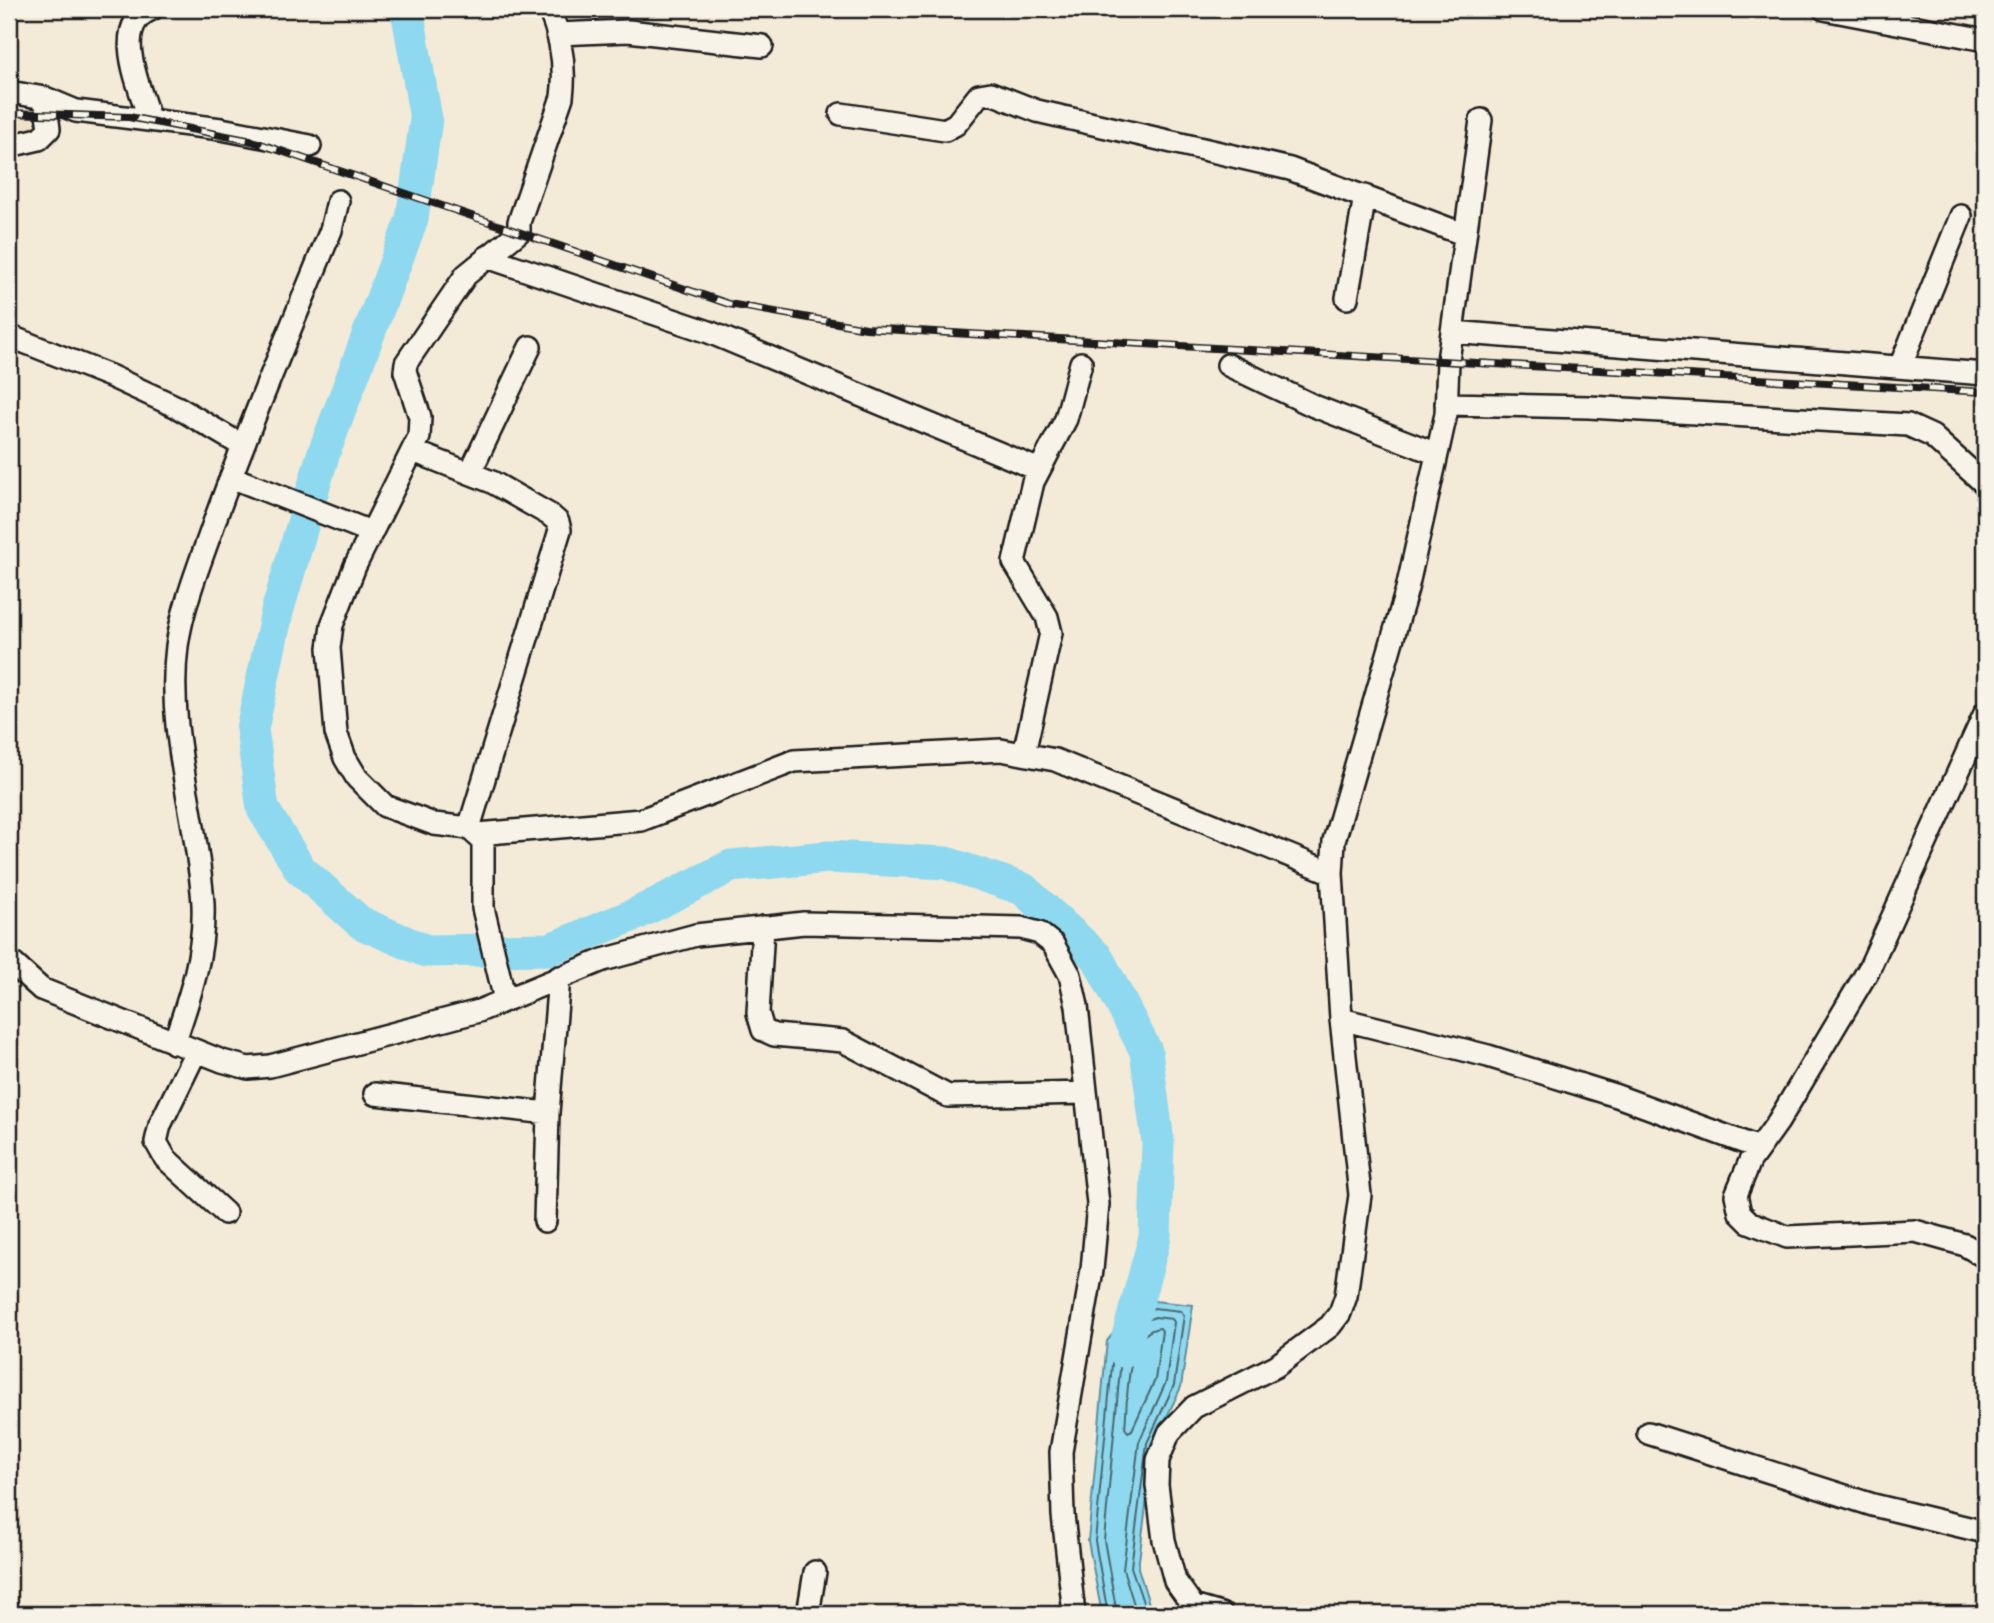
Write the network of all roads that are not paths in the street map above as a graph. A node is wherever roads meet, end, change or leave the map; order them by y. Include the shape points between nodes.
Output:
1 (152, 9) edge
2 (549, 9) edge
3 (1824, 9) edge
4 (558, 34) junction
5 (1985, 40) edge
6 (762, 46) dead end
7 (9, 92) edge
8 (46, 98) junction
9 (841, 114) dead end
10 (149, 118) junction
11 (1481, 120) dead end
12 (9, 146) edge
13 (310, 146) dead end
14 (1365, 197) junction
15 (338, 201) dead end
16 (1961, 216) dead end
17 (1464, 234) junction
18 (487, 257) junction
19 (1347, 298) dead end
20 (1452, 332) junction
21 (9, 336) edge
22 (530, 347) dead end
23 (1082, 363) dead end
24 (1228, 365) dead end
25 (1899, 367) junction
26 (1985, 374) edge
27 (1446, 404) junction
28 (243, 446) junction
29 (413, 451) junction
30 (1437, 454) junction
31 (1037, 469) junction
32 (470, 473) junction
33 (231, 477) junction
34 (1985, 484) edge
35 (371, 533) junction
36 (1985, 713) edge
37 (1024, 753) junction
38 (473, 831) junction
39 (1332, 873) junction
40 (763, 927) junction
41 (9, 960) edge
42 (559, 977) junction
43 (505, 1000) junction
44 (1340, 1019) junction
45 (174, 1043) junction
46 (196, 1051) junction
47 (1087, 1093) junction
48 (374, 1094) dead end
49 (548, 1114) junction
50 (1759, 1148) junction
51 (225, 1213) dead end
52 (545, 1221) dead end
53 (1985, 1257) edge
54 (1648, 1433) dead end
55 (1985, 1532) edge
56 (815, 1572) dead end
57 (808, 1614) edge
58 (1074, 1614) edge
59 (1221, 1614) edge

1 - 10 street via 134,19 130,29 131,52
2 - 4 street
3 - 5 street
4 - 6 street via 628,31
4 - 18 street via 565,75 562,97 519,232
7 - 8 street
8 - 10 street via 76,111
8 - 12 street via 47,135
9 - 14 street via 945,130 956,124 979,95 991,93 1037,111 1290,169
10 - 13 street
11 - 17 street
14 - 17 street
14 - 19 street
15 - 28 street via 331,230
16 - 25 street
17 - 20 street
18 - 29 street via 466,275 406,363 420,417
18 - 31 street via 709,332
20 - 25 street
20 - 27 street
21 - 28 street via 177,407
22 - 32 street
23 - 31 street via 1066,419
24 - 30 street via 1314,406
25 - 26 street
27 - 30 street
27 - 34 street via 1590,407 1909,425 1932,436
28 - 33 street
29 - 32 street
29 - 35 street
30 - 39 street via 1383,680 1334,841
31 - 37 street via 1023,511 1014,562 1047,617 1051,633
32 - 38 street via 550,515 560,530
33 - 35 street
33 - 45 street via 177,645 177,715 203,905 198,966
35 - 38 street via 332,625 329,648 336,733 357,778 385,806 434,824
36 - 50 street via 1869,969
37 - 38 street via 970,750 794,761 641,820
37 - 39 street via 1055,760 1145,795
38 - 43 street via 483,841 483,908
39 - 44 street
40 - 42 street via 696,935
40 - 47 street via 758,1013 763,1030 843,1041 948,1096
40 - 47 street via 804,923 1021,928 1039,933 1053,944 1070,975
41 - 45 street via 41,989
42 - 43 street
42 - 49 street
43 - 46 street via 479,1011 270,1066 248,1068
44 - 50 street via 1488,1056 1617,1096
44 - 59 street via 1360,1195 1340,1313 1330,1326 1276,1366 1194,1407 1169,1433 1158,1460 1164,1539 1175,1581 1193,1606
45 - 46 street
46 - 51 street via 156,1142 165,1158
47 - 58 street via 1098,1204 1092,1269 1061,1452
48 - 49 street
49 - 52 street
50 - 53 street via 1741,1180 1736,1203 1749,1222 1766,1231 1814,1237 1916,1231 1965,1245
54 - 55 street via 1873,1505
56 - 57 street

